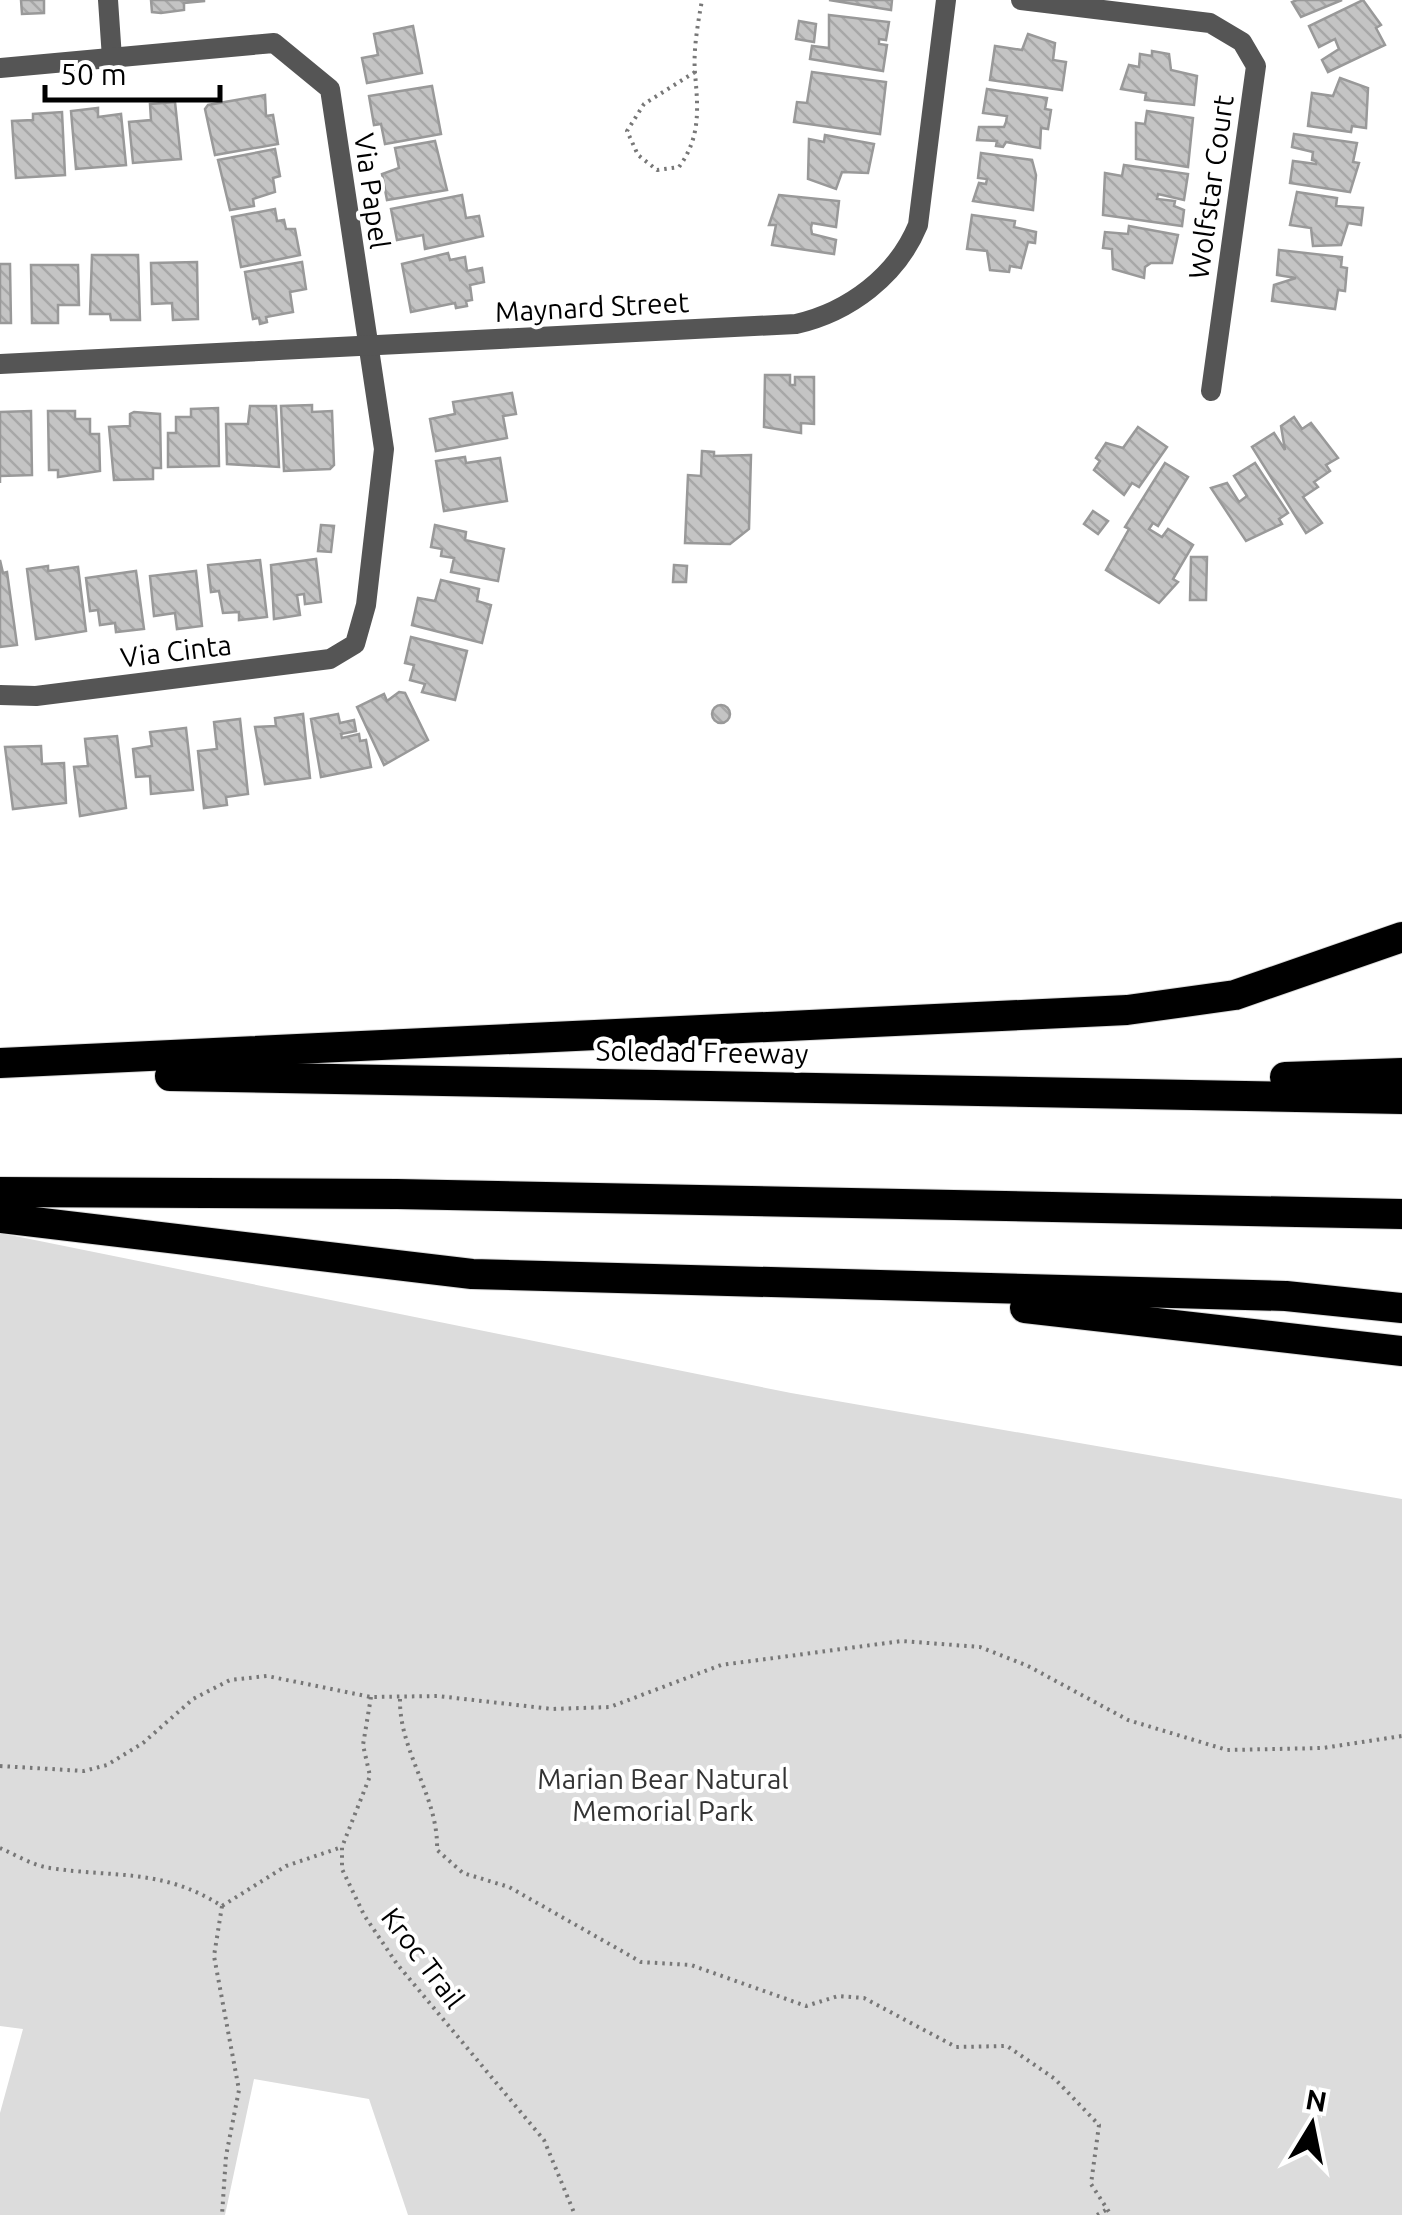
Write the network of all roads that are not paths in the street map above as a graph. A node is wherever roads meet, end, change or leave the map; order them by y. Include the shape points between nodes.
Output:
1 (108, 0) edge
2 (946, 0) edge
3 (1021, 0) edge
4 (112, 58) junction
5 (0, 68) edge
6 (365, 346) junction
7 (0, 364) edge
8 (1211, 391) dead end
9 (355, 644) joint
10 (0, 696) edge
11 (1402, 937) edge
12 (0, 1063) edge
13 (0, 1073) edge
14 (1402, 1074) edge
15 (945, 1088) junction
16 (1402, 1098) edge
17 (0, 1192) edge
18 (1402, 1214) edge
19 (0, 1218) edge
20 (824, 1286) junction
21 (1402, 1308) edge
22 (1402, 1351) edge

1 - 4 street
2 - 6 street, Maynard Street via 918,225 908,247 856,301 796,324
3 - 8 street, Wolfstar Court via 1210,23 1242,42 1256,66
4 - 5 street, Via Papel
4 - 6 street, Via Papel via 274,44 330,89
6 - 7 street, Maynard Street
6 - 9 street, Via Papel via 384,450 366,605
9 - 10 street, Via Cinta via 330,659
11 - 12 highway via 1235,995 1127,1010
13 - 15 highway, Soledad Freeway
14 - 15 highway
15 - 16 highway, Soledad Freeway
17 - 18 highway
19 - 20 highway via 472,1274
20 - 21 highway via 1286,1296
20 - 22 highway

